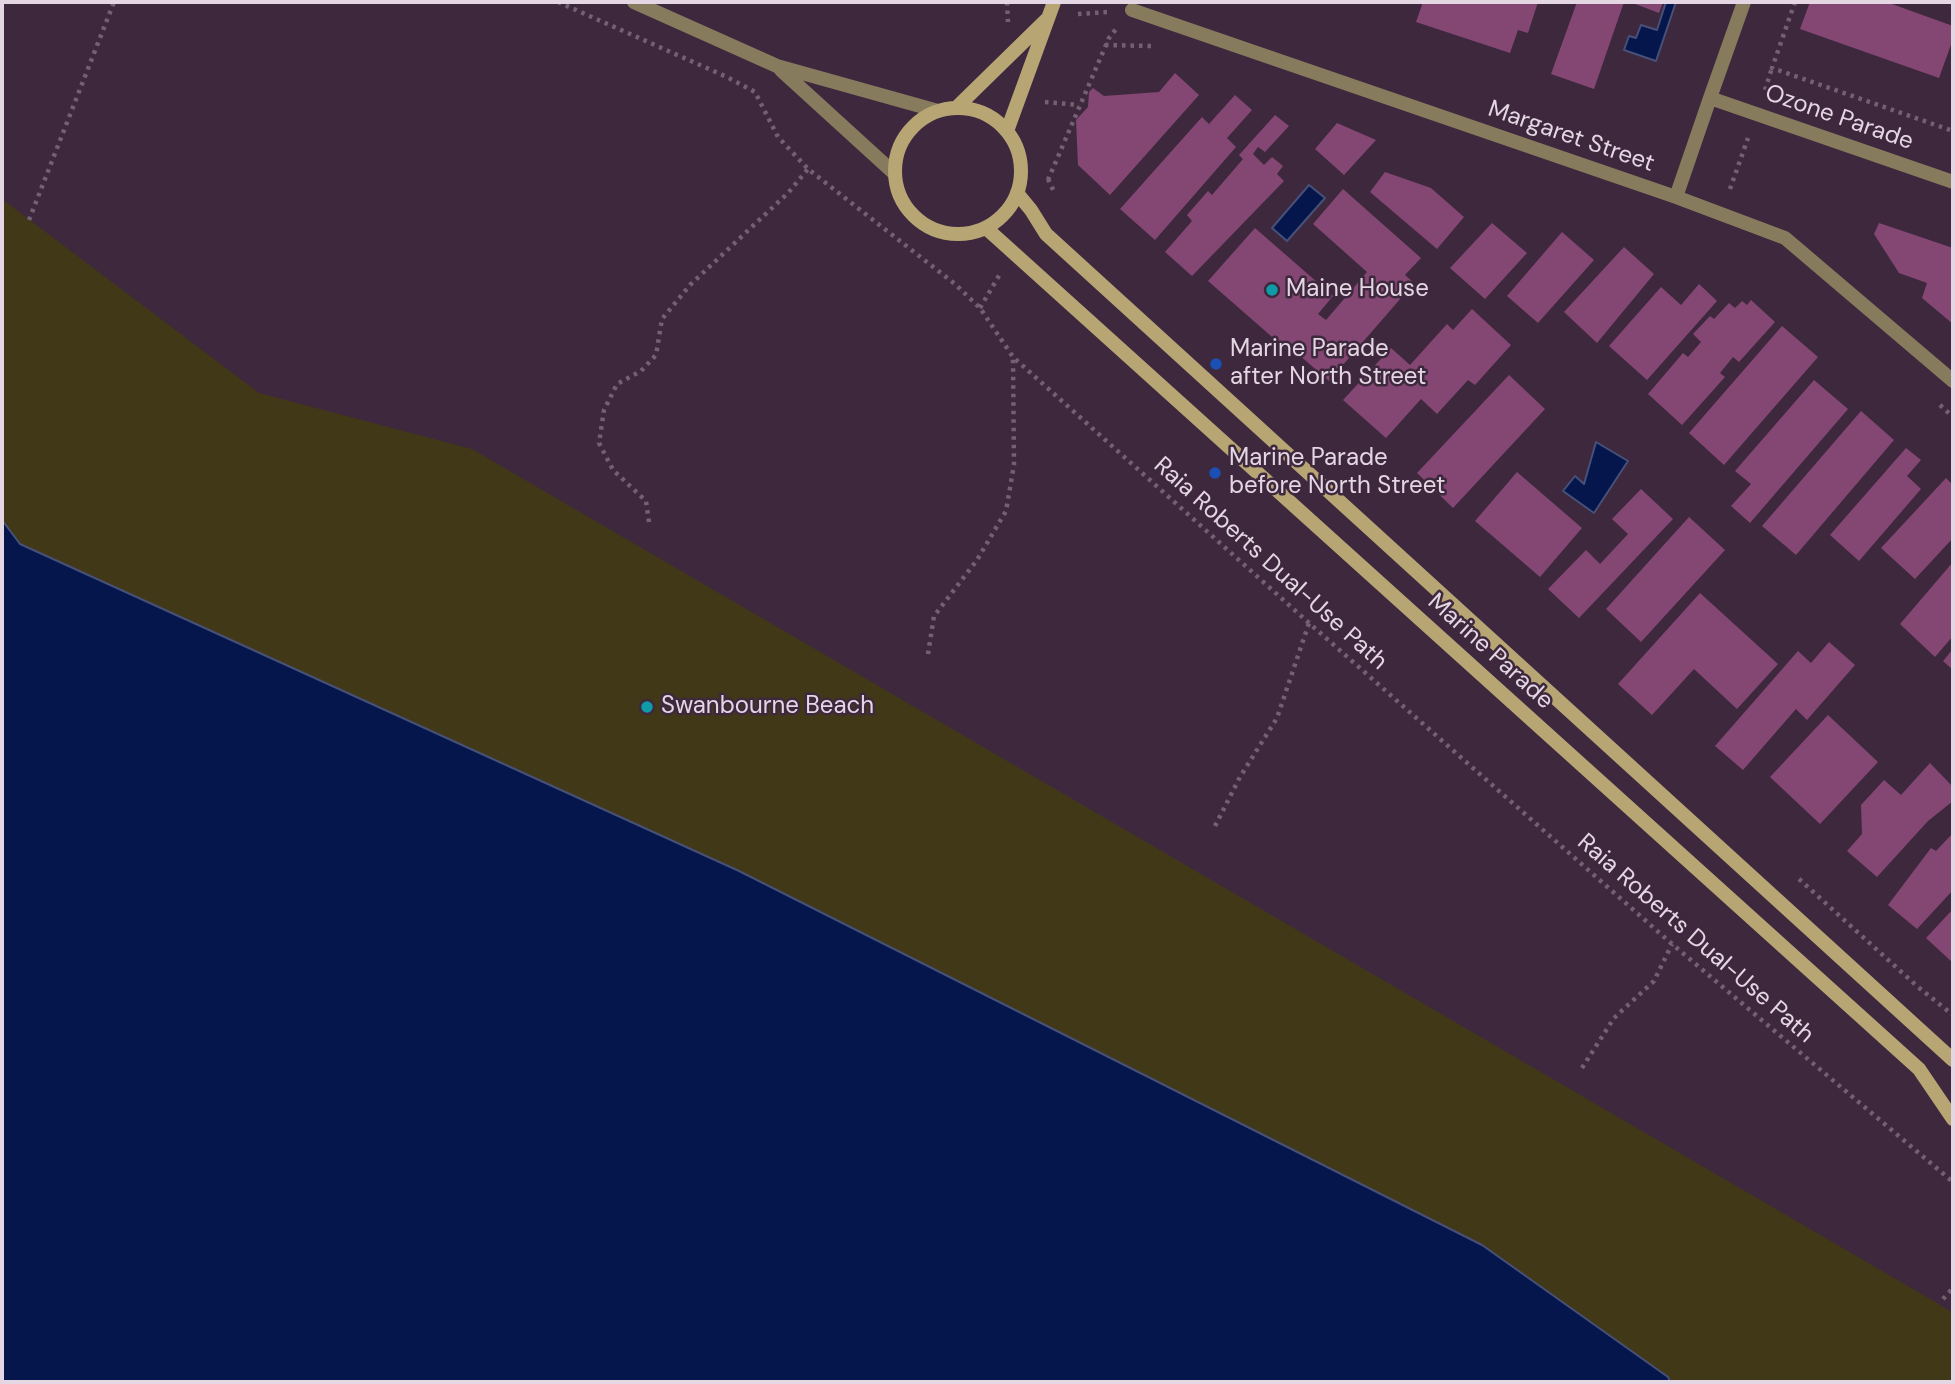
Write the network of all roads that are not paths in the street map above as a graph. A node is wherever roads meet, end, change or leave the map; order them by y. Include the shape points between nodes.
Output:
1 (634, 2) edge
2 (1054, 2) edge
3 (1744, 2) edge
4 (1132, 10) road end
5 (1049, 16) junction
6 (777, 66) junction
7 (1710, 98) junction
8 (956, 108) junction
9 (938, 111) junction
10 (1007, 131) junction
11 (894, 173) junction
12 (1953, 182) edge
13 (1017, 193) junction
14 (1676, 197) junction
15 (986, 228) junction
16 (1953, 381) edge
17 (1953, 1060) edge
18 (1953, 1119) edge

1 - 6 street
2 - 5 street
3 - 7 street
4 - 14 street, Margaret Street
5 - 8 street
5 - 10 street
6 - 9 street
6 - 11 street
7 - 12 street, Ozone Parade
7 - 14 street
8 - 9 street
8 - 10 street via 990,117
9 - 11 street via 908,131
10 - 13 street via 1018,150 1021,172
11 - 15 street via 909,211 925,225 944,233
13 - 15 street via 1004,213
13 - 17 street, Marine Parade via 1046,234
14 - 16 street, Margaret Street via 1785,238
15 - 18 street, Marine Parade via 1919,1069

